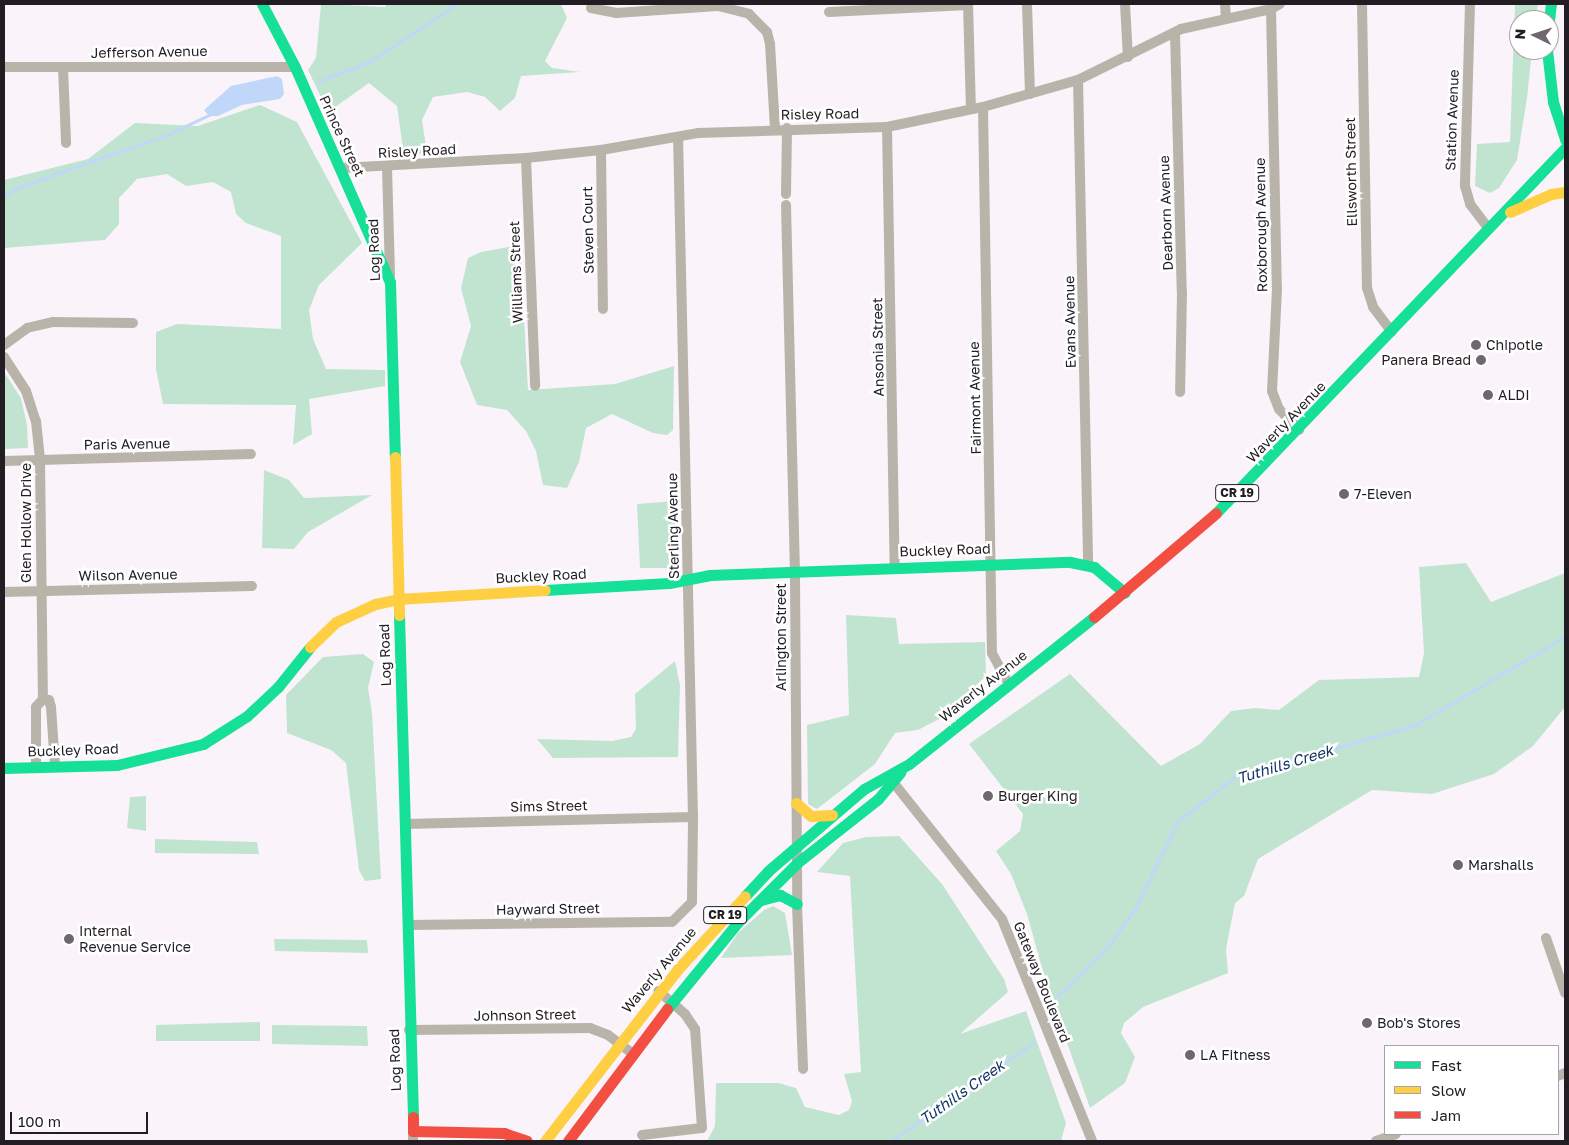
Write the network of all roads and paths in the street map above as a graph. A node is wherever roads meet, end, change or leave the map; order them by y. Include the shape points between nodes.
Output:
1 (262, 4) edge
2 (1028, 4) edge
3 (1125, 4) edge
4 (1225, 4) edge
5 (1362, 4) edge
6 (1470, 4) edge
7 (968, 5) edge
8 (1275, 6) edge
9 (591, 8) dead end
10 (829, 12) dead end
11 (1226, 18) junction
12 (1175, 33) junction
13 (1128, 57) junction
14 (1548, 60) edge
15 (63, 67) junction
16 (294, 67) junction
17 (4, 68) edge
18 (1078, 80) junction
19 (1030, 94) junction
20 (983, 107) junction
21 (971, 109) junction
22 (887, 127) junction
23 (775, 128) junction
24 (787, 128) junction
25 (678, 137) junction
26 (1565, 140) edge
27 (66, 143) dead end
28 (1565, 148) edge
29 (601, 150) junction
30 (526, 158) junction
31 (341, 168) junction
32 (387, 168) junction
33 (1565, 192) edge
34 (1502, 216) junction
35 (1489, 229) junction
36 (390, 282) junction
37 (603, 309) dead end
38 (133, 323) dead end
39 (1392, 332) junction
40 (4, 345) edge
41 (4, 357) edge
42 (534, 386) dead end
43 (1180, 392) dead end
44 (1299, 430) junction
45 (251, 454) dead end
46 (40, 460) junction
47 (4, 461) edge
48 (992, 563) junction
49 (1088, 564) junction
50 (895, 566) junction
51 (794, 572) junction
52 (688, 580) junction
53 (252, 586) dead end
54 (40, 590) junction
55 (4, 592) edge
56 (1125, 592) junction
57 (398, 599) junction
58 (1009, 685) junction
59 (43, 699) junction
60 (55, 766) junction
61 (36, 767) junction
62 (4, 768) edge
63 (891, 778) junction
64 (796, 803) junction
65 (832, 815) junction
66 (693, 817) junction
67 (405, 824) junction
68 (797, 846) junction
69 (797, 864) junction
70 (757, 901) junction
71 (798, 904) junction
72 (685, 912) joint
73 (409, 925) junction
74 (1546, 938) dead end
75 (659, 991) junction
76 (1565, 993) edge
77 (672, 1002) junction
78 (409, 1030) junction
79 (619, 1043) junction
80 (633, 1054) junction
81 (803, 1069) dead end
82 (642, 1135) dead end
83 (1393, 1135) edge
84 (413, 1136) edge
85 (527, 1141) edge
86 (545, 1141) edge
87 (568, 1141) edge
88 (1092, 1141) edge
89 (1376, 1141) edge

1 - 16 street, Prince Street
2 - 19 street
3 - 13 street
4 - 11 street
5 - 39 street, Ellsworth Street via 1367,288 1372,307
6 - 35 street, Station Avenue via 1465,186 1470,204
7 - 10 street
7 - 21 street
8 - 11 street, Risley Road
8 - 44 street, Roxborough Avenue via 1277,289 1272,391 1279,409
9 - 23 street via 616,13 718,6 749,14 767,32 770,44
11 - 12 street, Risley Road
12 - 13 street, Risley Road
12 - 43 street, Dearborn Avenue via 1182,292
13 - 18 street, Risley Road
14 - 26 street via 1553,102
15 - 16 street, Jefferson Avenue
15 - 17 street, Jefferson Avenue
15 - 27 street
16 - 31 street, Prince Street
18 - 19 street, Risley Road
18 - 49 street, Evans Avenue
19 - 20 street, Risley Road
20 - 21 street, Risley Road
20 - 48 street, Fairmont Avenue
21 - 22 street, Risley Road
22 - 24 street, Risley Road
22 - 50 street, Ansonia Street
23 - 24 street, Risley Road
23 - 25 street, Risley Road
24 - 51 street, Arlington Street
25 - 29 street, Risley Road
25 - 52 street, Sterling Avenue
28 - 34 street, Waverly Avenue / CR 19
29 - 30 street, Risley Road
29 - 37 street, Steven Court
30 - 32 street, Risley Road
30 - 42 street, Williams Street
31 - 32 street, Risley Road
31 - 36 street, Prince Street
32 - 36 street, Log Road
33 - 34 street via 1552,194
34 - 35 street, Waverly Avenue / CR 19
35 - 39 street, Waverly Avenue / CR 19
36 - 57 street, Log Road
38 - 40 street via 52,322 27,328
39 - 44 street, Waverly Avenue / CR 19
41 - 46 street, Glen Hollow Drive via 26,392 36,421
44 - 56 street, Waverly Avenue / CR 19 via 1202,527
45 - 46 street, Paris Avenue
46 - 47 street, Paris Avenue
46 - 54 street, Glen Hollow Drive
48 - 49 street, Buckley Road
48 - 50 street, Buckley Road
48 - 58 street, Fairmont Avenue via 992,653
49 - 56 street
50 - 51 street, Buckley Road
51 - 52 street, Buckley Road via 710,575
51 - 64 street, Arlington Street
52 - 57 street, Buckley Road
52 - 66 street, Sterling Avenue
53 - 54 street, Wilson Avenue
54 - 55 street, Wilson Avenue
54 - 59 street, Glen Hollow Drive
56 - 58 street, Waverly Avenue / CR 19
57 - 60 street, Buckley Road via 375,604 336,622 316,640 278,687 247,716 203,744 117,765
57 - 67 street, Log Road
58 - 63 street, Waverly Avenue / CR 19
59 - 60 street, Glen Hollow Drive via 52,706
59 - 61 street, Glen Hollow Drive via 36,707
60 - 61 street, Buckley Road
61 - 62 street, Buckley Road
63 - 65 street, Waverly Avenue / CR 19 via 864,789
63 - 69 street, Waverly Avenue / CR 19 via 878,799
63 - 88 street, Gateway Boulevard via 1002,919
64 - 65 street via 811,816
64 - 68 street, Arlington Street
65 - 68 street, Waverly Avenue / CR 19
66 - 67 street, Sims Street
66 - 72 street, Sterling Avenue via 692,902
67 - 73 street, Log Road
68 - 69 street, Arlington Street
68 - 75 street, Waverly Avenue / CR 19 via 744,895
69 - 70 street, Waverly Avenue / CR 19
69 - 71 street, Arlington Street
70 - 71 street via 780,895
70 - 77 street, Waverly Avenue / CR 19
71 - 81 street, Arlington Street
72 - 73 street, Hayward Street via 672,922
73 - 78 street, Log Road
74 - 76 street
75 - 77 street
75 - 79 street, Waverly Avenue / CR 19
77 - 80 street, Waverly Avenue / CR 19
77 - 82 street via 691,1022 697,1037 702,1128
78 - 79 street, Johnson Street via 582,1028 602,1032
78 - 84 street, Log Road
79 - 80 street, Johnson Street
79 - 86 street, Waverly Avenue / CR 19
80 - 87 street, Waverly Avenue / CR 19
83 - 89 street
84 - 85 street via 504,1133

